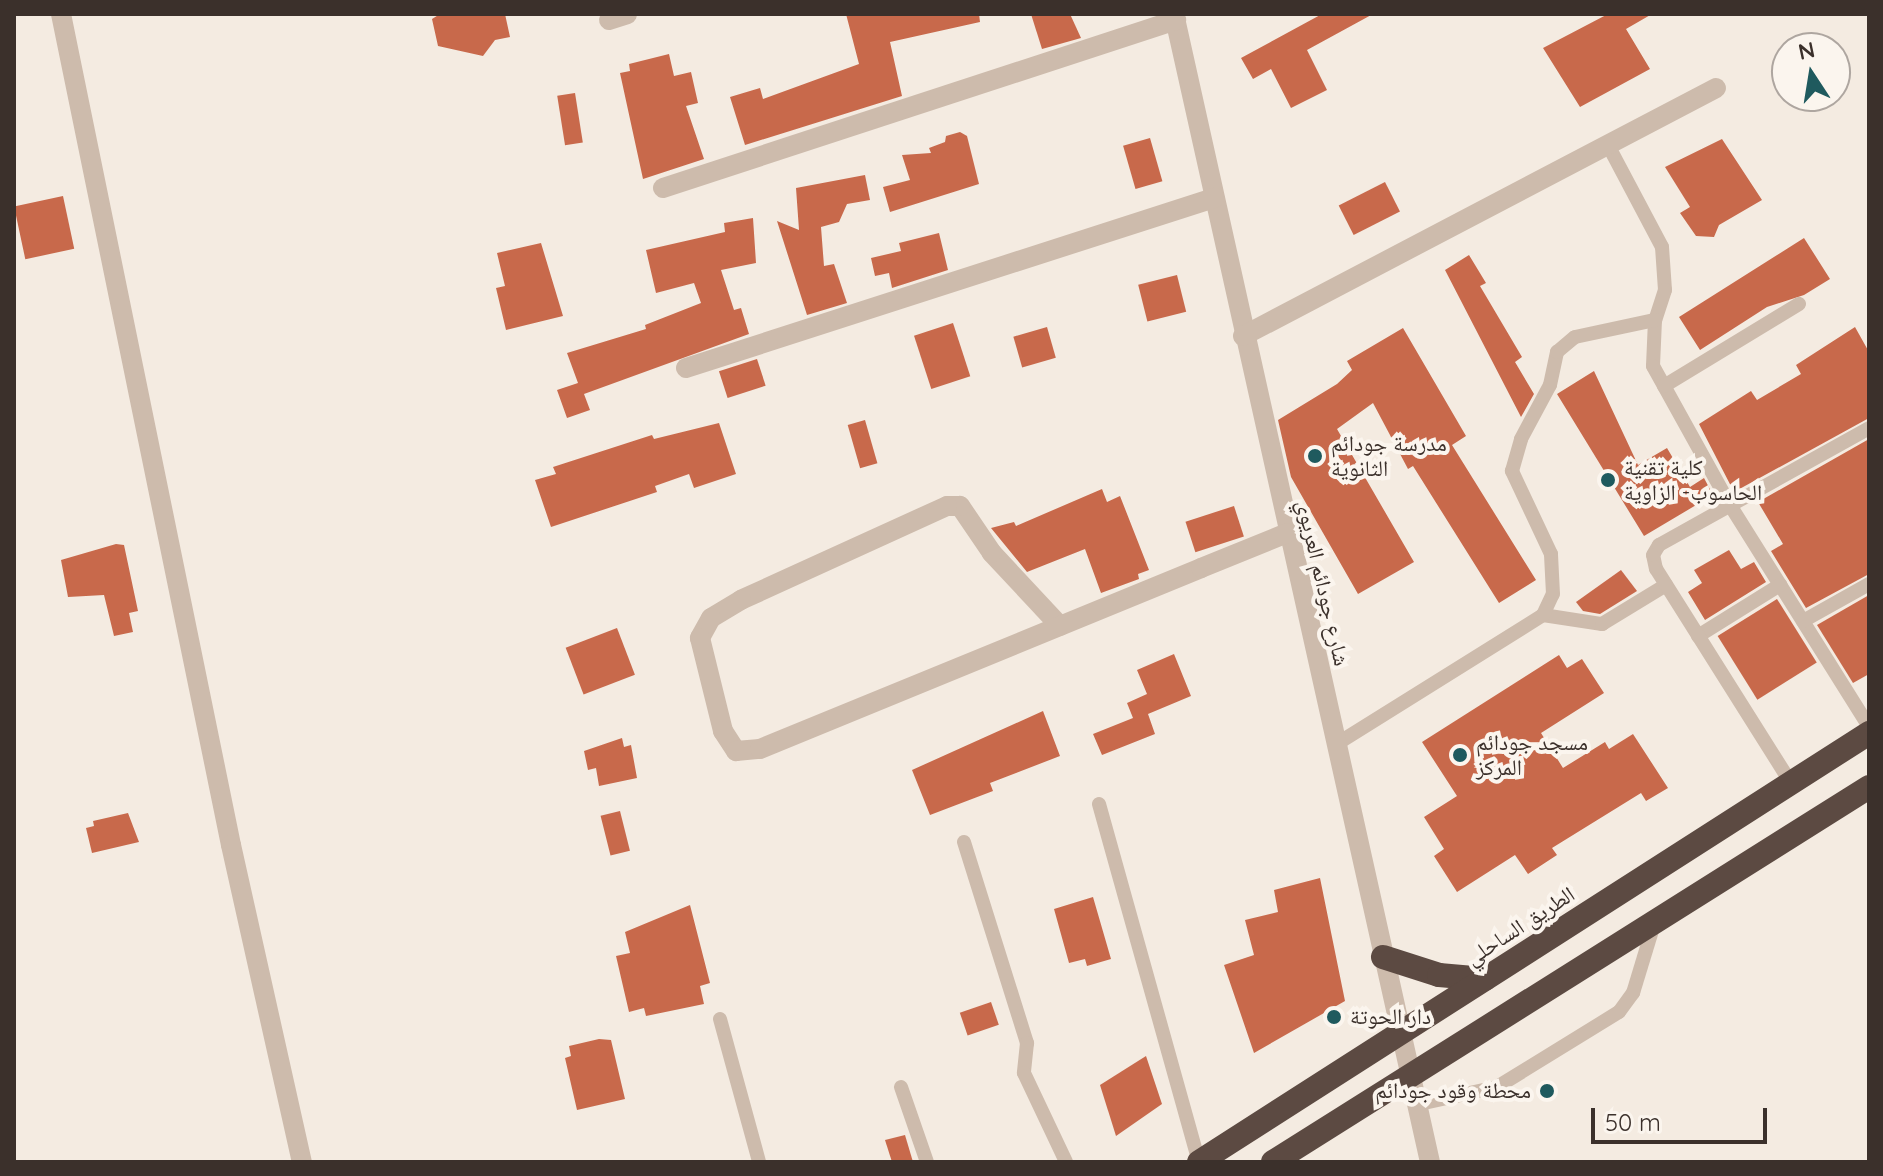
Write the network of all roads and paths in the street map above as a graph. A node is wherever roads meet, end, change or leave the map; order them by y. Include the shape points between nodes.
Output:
1 (61, 14) edge
2 (1175, 17) edge
3 (1716, 88) dead end
4 (1608, 145) junction
5 (663, 188) dead end
6 (1214, 198) junction
7 (1799, 304) dead end
8 (1655, 320) junction
9 (1243, 336) junction
10 (686, 368) dead end
11 (1664, 386) junction
12 (1869, 428) edge
13 (1730, 505) junction
14 (1287, 533) junction
15 (1869, 584) edge
16 (1666, 585) junction
17 (1780, 585) junction
18 (1543, 615) junction
19 (1803, 621) junction
20 (1060, 626) junction
21 (1698, 636) junction
22 (1869, 727) edge
23 (1869, 733) edge
24 (1335, 745) junction
25 (1791, 783) junction
26 (1869, 787) edge
27 (1099, 804) dead end
28 (964, 842) dead end
29 (1654, 924) junction
30 (1383, 957) junction
31 (1485, 979) junction
32 (720, 1019) dead end
33 (1400, 1033) junction
34 (1408, 1077) junction
35 (901, 1087) dead end
36 (1415, 1105) junction
37 (302, 1162) edge
38 (759, 1162) edge
39 (927, 1162) edge
40 (1066, 1162) edge
41 (1199, 1162) edge
42 (1273, 1162) edge
43 (1430, 1162) edge

1 - 37 street via 231,845
2 - 5 street
2 - 6 street, شارع جودائم العريوي
3 - 4 street
4 - 8 lane via 1662,247 1665,290
4 - 9 street
6 - 9 street, شارع جودائم العريوي
6 - 10 street
7 - 11 lane
8 - 11 lane via 1653,366
8 - 18 lane via 1575,337 1557,352 1550,385 1521,439 1512,471 1551,554 1553,594
9 - 14 street, شارع جودائم العريوي
11 - 13 lane
12 - 13 lane
13 - 16 lane via 1659,545 1653,555
13 - 17 lane
14 - 20 street
14 - 24 street, شارع جودائم العريوي
15 - 19 lane
16 - 18 lane via 1602,624
16 - 21 lane
17 - 19 lane
17 - 21 lane
18 - 24 lane
19 - 22 lane
20 - 20 street via 760,749 736,751 723,731 700,638 711,618 741,600 947,506 960,506 992,553
21 - 25 lane
23 - 25 highway, الطريق الساحلي
24 - 30 street, شارع جودائم العريوي
25 - 31 highway, الطريق الساحلي
26 - 29 highway
27 - 41 lane
28 - 40 lane via 1027,1043 1024,1073
29 - 34 highway
29 - 36 lane via 1633,993 1619,1012 1497,1087
30 - 31 highway via 1439,975
30 - 33 street, شارع جودائم العريوي
31 - 33 highway, الطريق الساحلي
32 - 38 lane
33 - 34 street, شارع جودائم العريوي
33 - 41 highway, الطريق الساحلي
34 - 36 street, شارع جودائم العريوي
34 - 42 highway
35 - 39 lane
36 - 43 street, شارع جودائم العريوي

